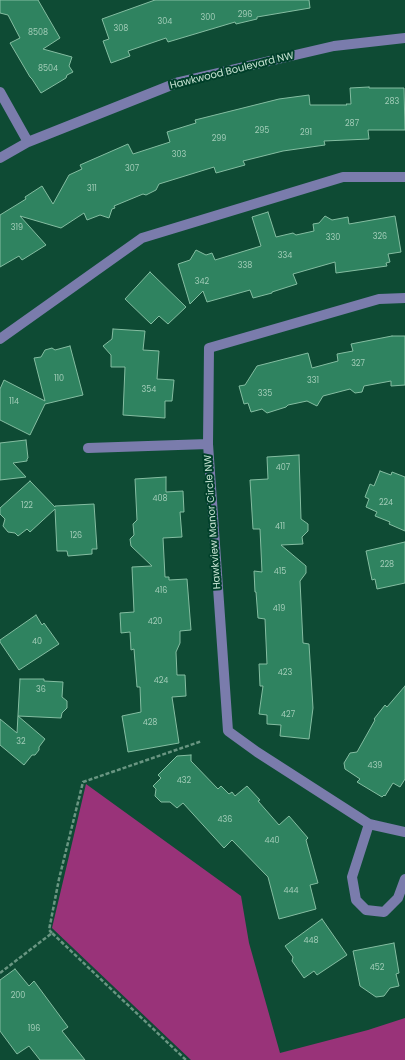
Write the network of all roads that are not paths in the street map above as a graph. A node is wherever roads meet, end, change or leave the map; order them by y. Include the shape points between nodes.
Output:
1 (405, 38) edge
2 (0, 92) edge
3 (28, 142) junction
4 (1, 155) edge
5 (405, 177) edge
6 (405, 298) edge
7 (0, 339) edge
8 (208, 444) junction
9 (88, 448) dead end
10 (369, 824) junction
11 (405, 832) edge
12 (405, 879) edge

1 - 3 street, Hawkwood Boulevard NW via 334,46 179,82
2 - 3 street
3 - 4 street, Hawkwood Boulevard NW
5 - 7 street via 343,177 142,238
6 - 8 street, Hawkview Manor Circle NW via 379,299 208,348
8 - 9 street
8 - 10 street, Hawkview Manor Circle NW via 228,731 256,752
10 - 11 street, Hawkview Manor Circle NW
10 - 12 street via 352,877 356,900 366,910 384,912 398,898

